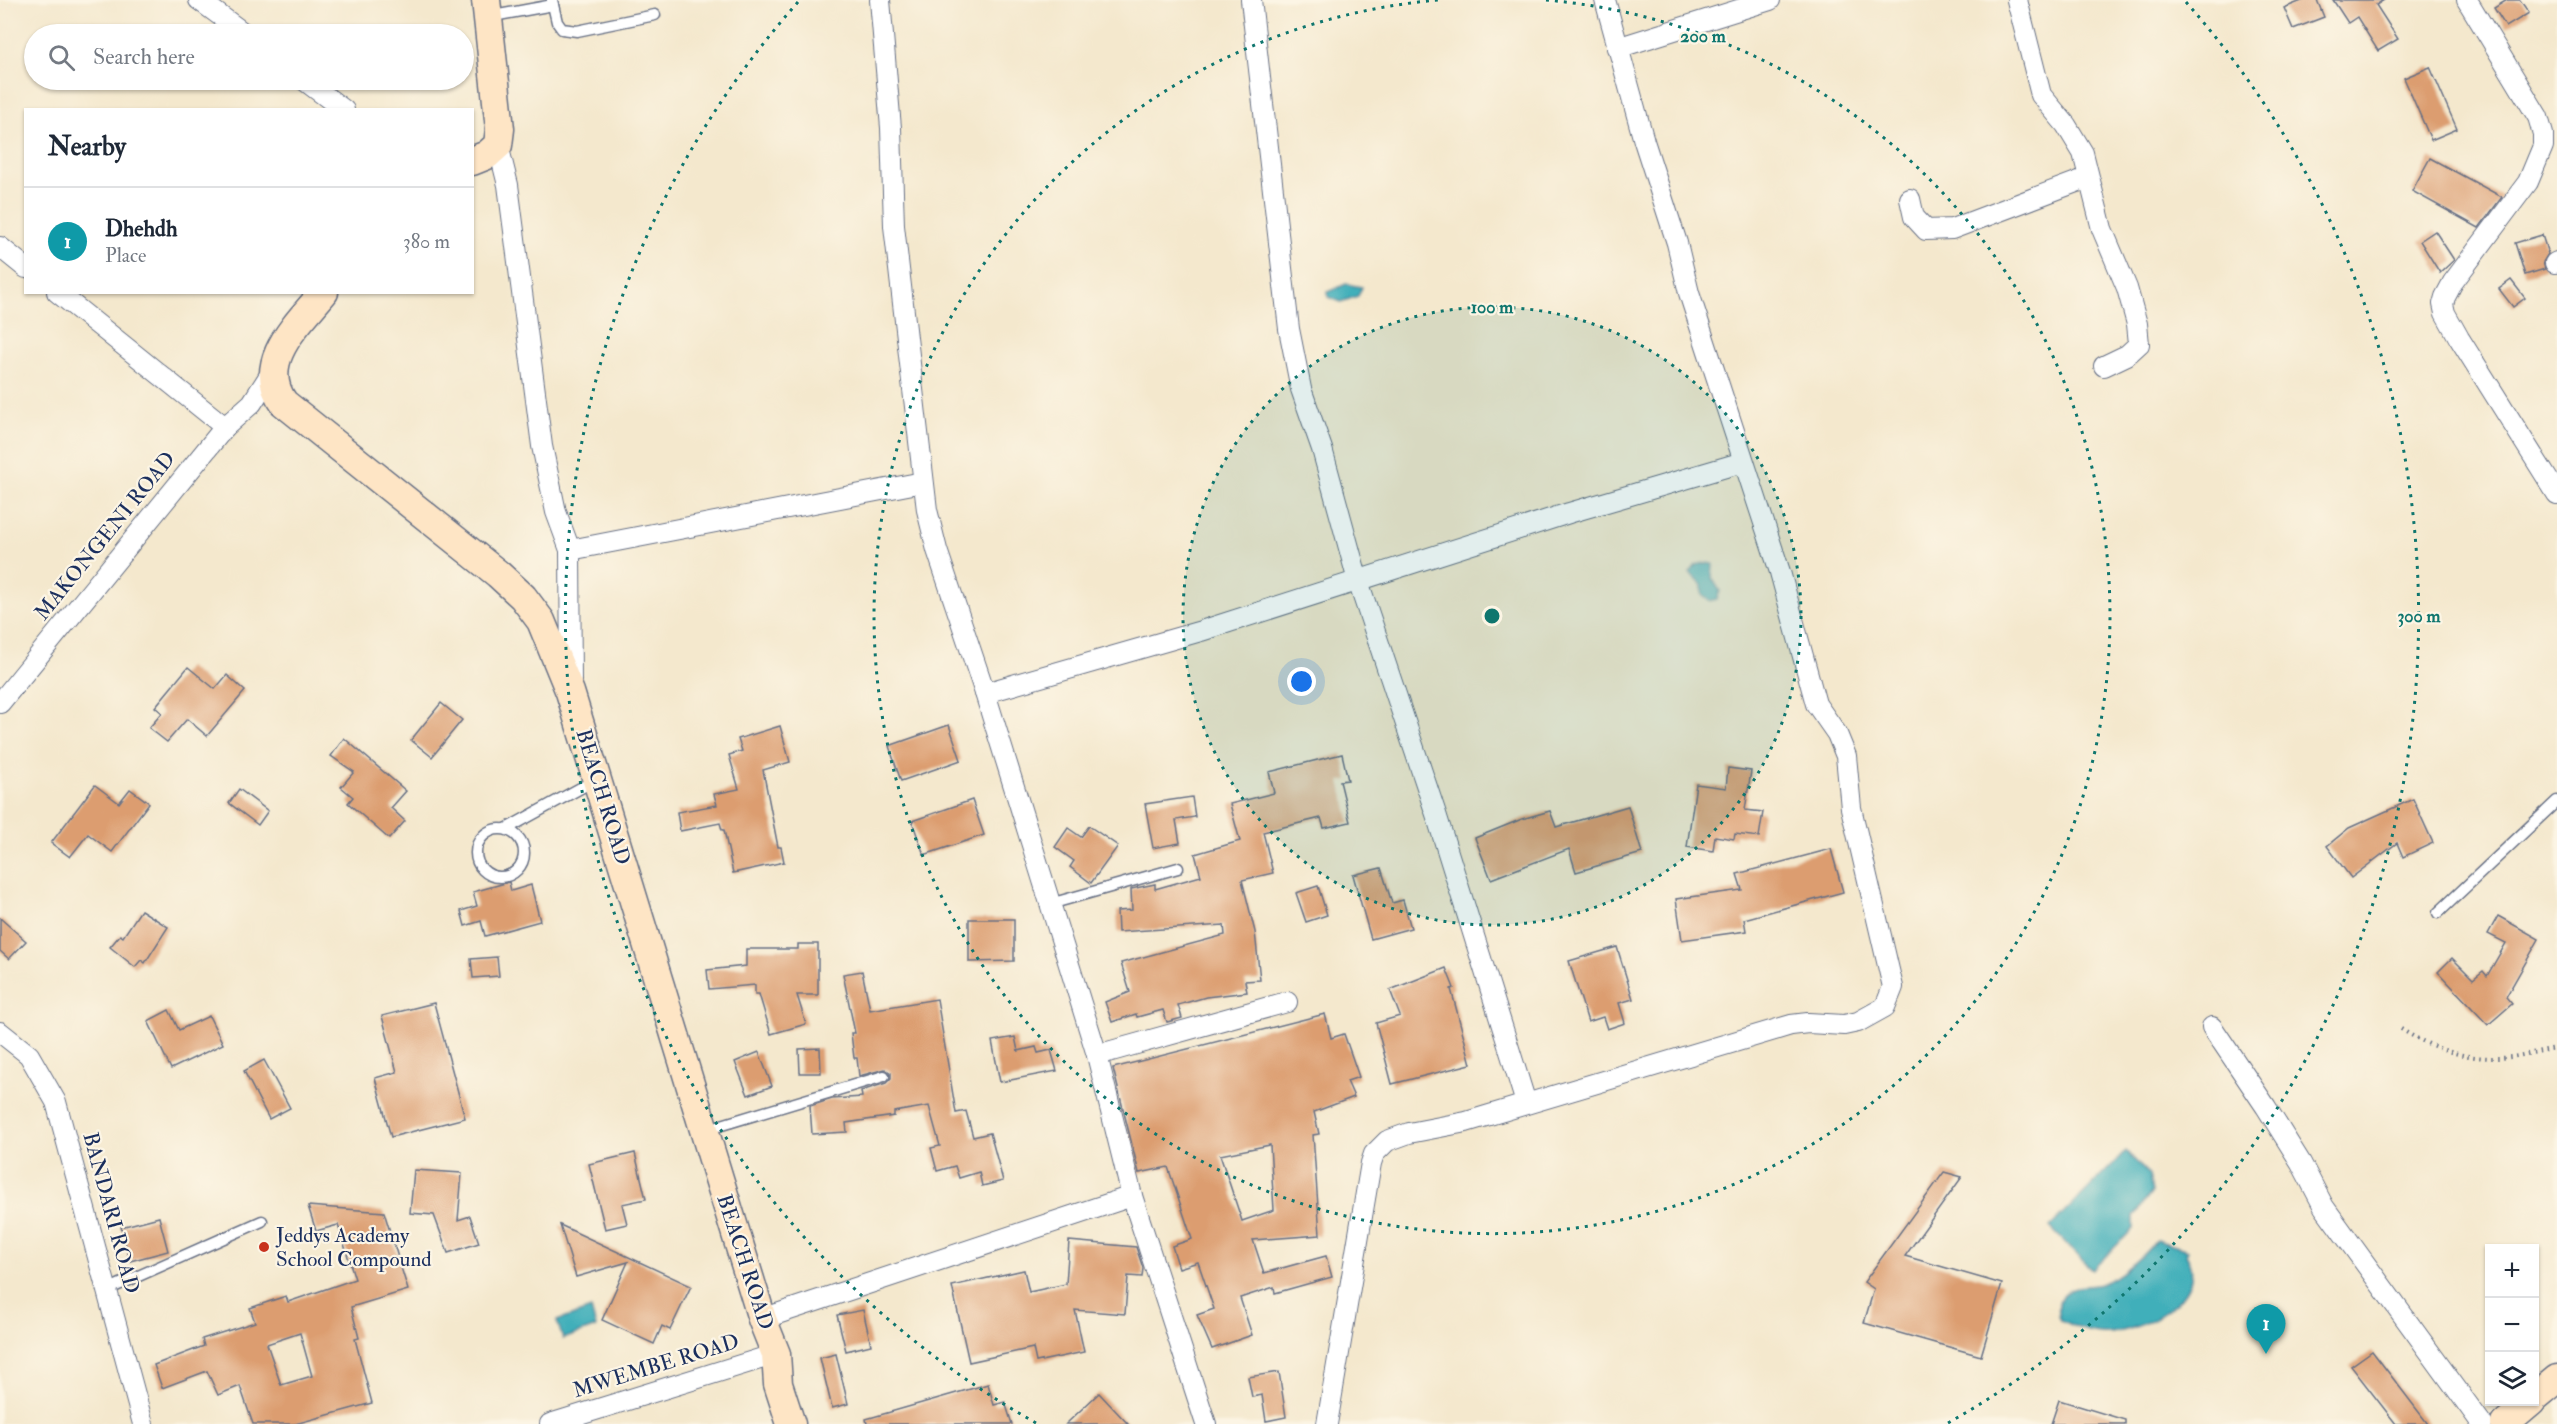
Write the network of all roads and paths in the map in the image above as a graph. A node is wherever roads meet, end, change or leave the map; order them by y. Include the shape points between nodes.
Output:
1 (199, 0) edge
2 (879, 0) edge
3 (1251, 0) edge
4 (1605, 0) edge
5 (1770, 0) edge
6 (2017, 0) edge
7 (2467, 0) edge
8 (553, 3) edge
9 (487, 9) edge
10 (656, 15) dead end
11 (231, 24) edge
12 (1617, 48) junction
13 (317, 90) edge
14 (341, 108) edge
15 (498, 145) junction
16 (474, 160) edge
17 (2087, 178) junction
18 (1910, 199) dead end
19 (0, 247) edge
20 (24, 266) edge
21 (59, 294) edge
22 (322, 294) edge
23 (2104, 366) dead end
24 (273, 370) junction
25 (225, 427) junction
26 (1743, 462) junction
27 (923, 482) junction
28 (2557, 494) edge
29 (570, 550) junction
30 (1358, 581) junction
31 (570, 692) junction
32 (985, 693) junction
33 (0, 703) edge
34 (597, 779) junction
35 (2557, 801) edge
36 (506, 829) junction
37 (1178, 868) dead end
38 (1050, 904) junction
39 (2438, 913) dead end
40 (1287, 1002) dead end
41 (2212, 1027) dead end
42 (2401, 1029) dead end
43 (0, 1032) edge
44 (2557, 1048) edge
45 (1097, 1055) junction
46 (884, 1076) dead end
47 (1526, 1103) junction
48 (704, 1130) junction
49 (1132, 1196) junction
50 (262, 1221) dead end
51 (107, 1290) junction
52 (762, 1319) junction
53 (776, 1354) junction
54 (2557, 1379) edge
55 (2539, 1395) edge
56 (2525, 1406) edge
57 (143, 1424) edge
58 (550, 1424) edge
59 (791, 1424) edge
60 (1206, 1424) edge
61 (1327, 1424) edge
62 (2482, 1424) edge
63 (2505, 1424) edge

1 - 11 street
2 - 27 street via 891,128 894,226
3 - 30 street via 1289,329 1301,389 1322,449
4 - 12 street
5 - 12 street
6 - 17 street via 2042,95 2083,153
7 - 28 street via 2538,117 2543,146 2528,182 2453,282 2443,304 2459,338
8 - 9 lane
8 - 10 lane via 562,29 577,31
9 - 15 main road via 500,129
12 - 26 street
13 - 14 street
15 - 16 main road
15 - 29 street via 508,185 542,446 556,512
17 - 18 street via 1952,228 1926,230 1914,217
17 - 23 street via 2102,229 2127,288 2139,344
19 - 20 street
21 - 25 street
22 - 24 main road via 282,345
24 - 25 street, MAKONGENI ROAD via 252,403
24 - 31 main road, BEACH ROAD via 273,384 284,403 523,597 541,621
25 - 33 street, MAKONGENI ROAD
26 - 30 street
26 - 47 street via 1780,572 1816,704 1837,734 1846,756 1851,808 1893,987 1885,1007 1858,1022 1791,1025
27 - 29 street
27 - 32 street via 937,550
29 - 31 street
30 - 32 street
30 - 47 street
31 - 34 main road, BEACH ROAD
32 - 38 street
34 - 36 lane
34 - 48 main road, BEACH ROAD
35 - 39 lane
36 - 36 lane via 482,836 476,847 483,871 495,877 507,877 518,870 524,858 524,846 517,835
37 - 38 lane
38 - 45 street
40 - 45 street
41 - 62 street via 2301,1163 2324,1207
42 - 44 path via 2423,1043 2494,1059
43 - 51 street, BANDARI ROAD via 29,1055 56,1102
45 - 49 street
46 - 48 lane
47 - 61 street via 1387,1140 1374,1154
48 - 52 main road, BEACH ROAD
49 - 52 street
49 - 60 street
50 - 51 lane
51 - 57 street, BANDARI ROAD
52 - 53 main road, BEACH ROAD
53 - 58 street, MWEMBE ROAD
53 - 59 main road, BEACH ROAD via 778,1384
54 - 55 main road
56 - 63 main road

